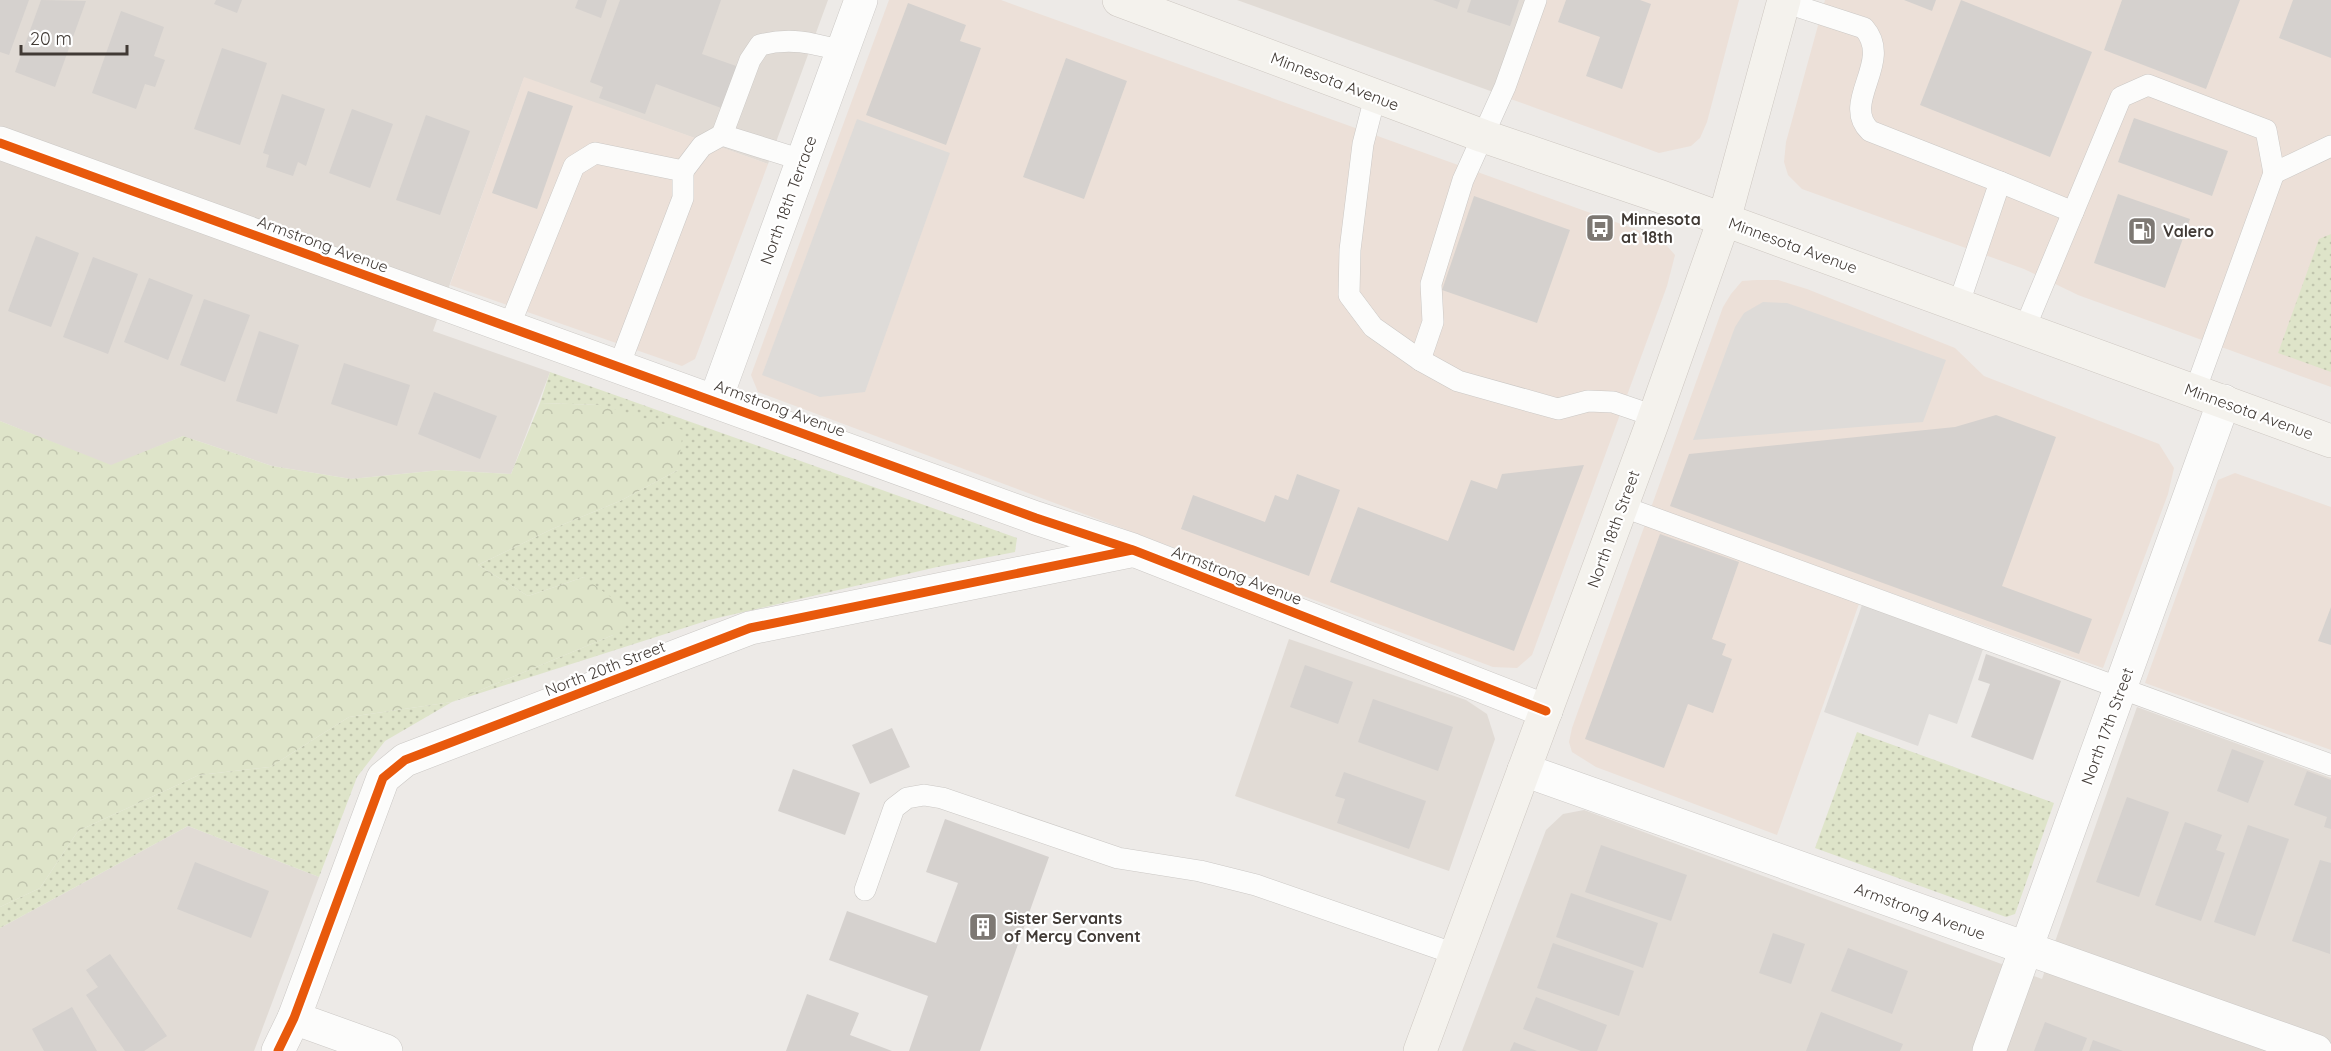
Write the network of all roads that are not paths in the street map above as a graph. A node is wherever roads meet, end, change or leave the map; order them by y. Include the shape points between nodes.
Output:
1 (861, 0) edge
2 (1119, 0) edge
3 (1536, 0) edge
4 (1784, 1) edge
5 (842, 51) junction
6 (1375, 97) junction
7 (722, 135) junction
8 (1483, 136) junction
9 (0, 143) edge
10 (2331, 146) edge
11 (802, 160) junction
12 (683, 171) junction
13 (2274, 173) junction
14 (2000, 182) junction
15 (2073, 212) junction
16 (1724, 220) junction
17 (1958, 306) junction
18 (509, 327) junction
19 (2024, 330) junction
20 (1420, 360) junction
21 (619, 366) junction
22 (2210, 396) junction
23 (715, 400) junction
24 (1654, 416) junction
25 (2331, 441) edge
26 (1622, 506) junction
27 (1133, 550) junction
28 (2120, 689) junction
29 (1546, 711) junction
30 (2331, 765) edge
31 (1524, 770) junction
32 (865, 890) dead end
33 (2027, 949) junction
34 (1455, 954) junction
35 (294, 1018) junction
36 (278, 1051) edge
37 (386, 1051) edge
38 (1420, 1051) edge
39 (1989, 1051) edge
40 (2316, 1051) edge

1 - 5 street, North 18th Terrace
2 - 6 main road, Minnesota Avenue
3 - 8 lane
4 - 14 lane via 1864,28 1872,38 1874,52 1859,114 1870,131
4 - 16 main road, North 18th Street
5 - 7 lane via 803,41 777,40 759,45
5 - 11 street, North 18th Terrace
6 - 8 main road, Minnesota Avenue
6 - 20 lane via 1363,144 1350,250 1350,295 1373,327
7 - 11 lane
7 - 12 lane via 702,146
8 - 16 main road, Minnesota Avenue
8 - 20 lane via 1463,180 1431,284 1433,322
9 - 18 street, Armstrong Avenue
10 - 13 lane
11 - 23 street, North 18th Terrace
12 - 18 lane via 595,153 574,166
12 - 21 lane via 683,198
13 - 15 lane via 2266,130 2148,85 2121,97
13 - 22 lane
14 - 15 lane
14 - 17 lane
15 - 19 lane
16 - 17 main road, Minnesota Avenue
16 - 24 main road, North 18th Street
17 - 19 main road, Minnesota Avenue
18 - 21 street, Armstrong Avenue
19 - 22 main road, Minnesota Avenue
20 - 24 lane via 1458,381 1558,409 1588,401 1613,402
21 - 23 street, Armstrong Avenue
22 - 25 main road, Minnesota Avenue
22 - 28 street, North 17th Street
23 - 27 street, Armstrong Avenue
24 - 26 main road, North 18th Street
26 - 28 lane
26 - 29 main road, North 18th Street
27 - 29 street, Armstrong Avenue
27 - 35 street, North 20th Street via 750,628 405,760 383,778
28 - 30 lane
28 - 33 street, North 17th Street
29 - 31 main road, North 18th Street
31 - 33 street, Armstrong Avenue
31 - 34 main road, North 18th Street
32 - 34 lane via 894,808 907,798 924,795 1118,858 1256,885
33 - 39 street, North 17th Street
33 - 40 street, Armstrong Avenue
34 - 38 main road, North 18th Street
35 - 36 street, North 20th Street
35 - 37 street

